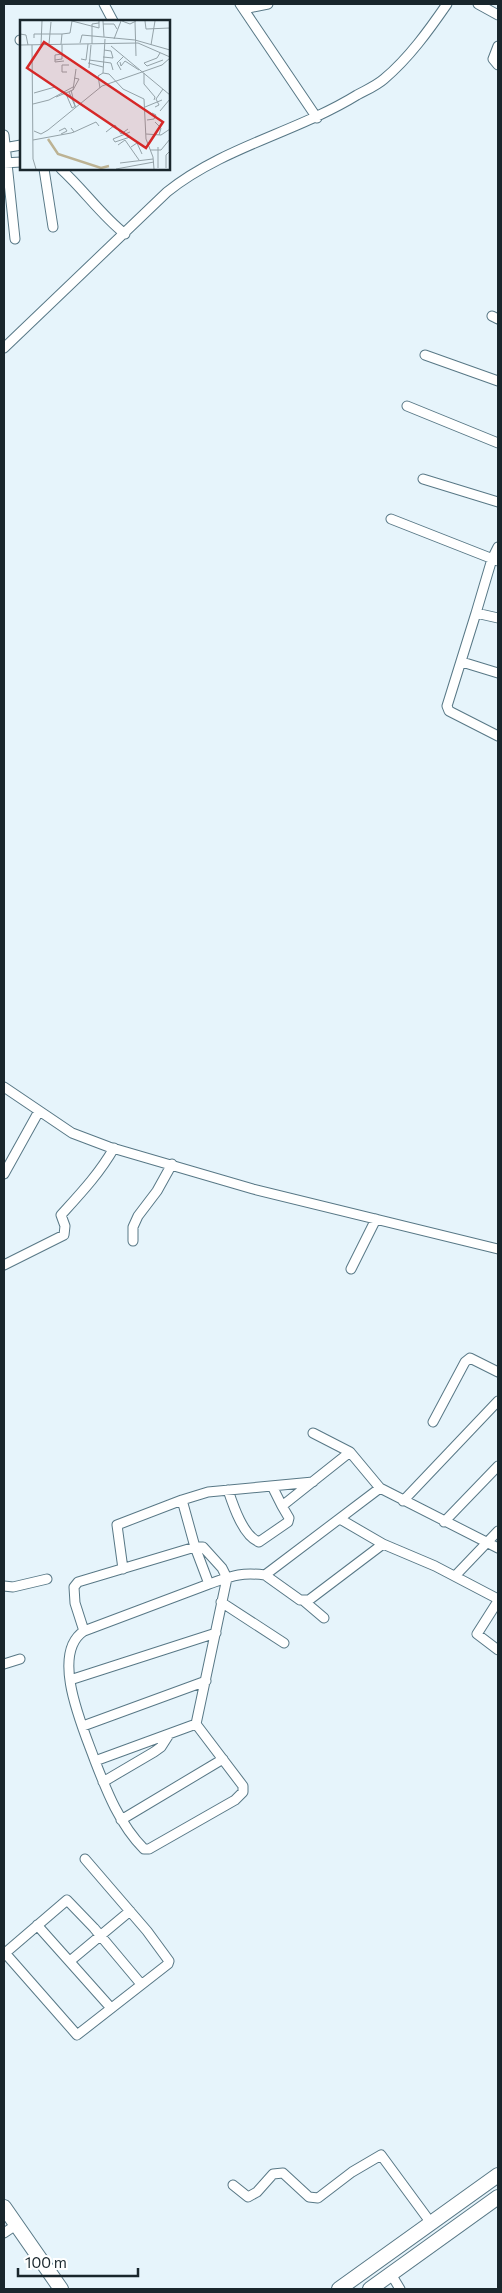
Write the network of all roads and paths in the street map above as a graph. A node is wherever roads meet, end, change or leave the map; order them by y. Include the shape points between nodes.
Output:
1 (104, 4) edge
2 (268, 4) edge
3 (447, 4) edge
4 (478, 4) edge
5 (242, 7) edge
6 (498, 15) edge
7 (112, 20) edge
8 (498, 46) edge
9 (498, 64) edge
10 (317, 118) junction
11 (4, 136) edge
12 (20, 146) edge
13 (6, 155) edge
14 (20, 162) edge
15 (44, 170) edge
16 (62, 170) edge
17 (53, 227) dead end
18 (125, 234) junction
19 (15, 239) dead end
20 (4, 348) edge
21 (424, 356) dead end
22 (498, 381) edge
23 (407, 406) dead end
24 (498, 443) edge
25 (423, 479) dead end
26 (498, 502) edge
27 (391, 519) dead end
28 (498, 547) edge
29 (495, 560) edge
30 (476, 613) junction
31 (498, 618) edge
32 (462, 662) junction
33 (498, 673) edge
34 (498, 736) edge
35 (4, 1087) edge
36 (39, 1111) junction
37 (114, 1148) junction
38 (172, 1164) junction
39 (4, 1174) edge
40 (376, 1219) junction
41 (133, 1242) dead end
42 (498, 1249) edge
43 (4, 1265) edge
44 (351, 1270) dead end
45 (498, 1372) edge
46 (498, 1401) edge
47 (433, 1422) dead end
48 (313, 1433) dead end
49 (350, 1452) junction
50 (498, 1466) edge
51 (313, 1482) junction
52 (272, 1486) junction
53 (380, 1488) junction
54 (228, 1490) junction
55 (182, 1500) junction
56 (402, 1501) junction
57 (282, 1506) junction
58 (340, 1519) junction
59 (444, 1522) junction
60 (498, 1531) edge
61 (488, 1542) junction
62 (383, 1544) junction
63 (195, 1547) junction
64 (498, 1548) edge
65 (123, 1569) junction
66 (265, 1575) junction
67 (455, 1576) junction
68 (226, 1578) junction
69 (47, 1579) dead end
70 (209, 1584) junction
71 (4, 1586) edge
72 (498, 1600) edge
73 (304, 1601) junction
74 (221, 1602) junction
75 (324, 1618) dead end
76 (84, 1631) junction
77 (216, 1633) junction
78 (284, 1643) dead end
79 (498, 1650) edge
80 (20, 1659) dead end
81 (4, 1664) edge
82 (70, 1680) junction
83 (206, 1681) junction
84 (196, 1724) junction
85 (83, 1726) junction
86 (168, 1736) junction
87 (222, 1759) junction
88 (95, 1761) junction
89 (103, 1782) junction
90 (121, 1820) junction
91 (86, 1859) dead end
92 (130, 1911) junction
93 (37, 1925) junction
94 (100, 1935) junction
95 (4, 1954) edge
96 (70, 1960) junction
97 (140, 1984) junction
98 (112, 2008) junction
99 (498, 2175) edge
100 (232, 2185) dead end
101 (498, 2197) edge
102 (4, 2207) edge
103 (431, 2223) junction
104 (16, 2225) junction
105 (4, 2234) edge
106 (391, 2274) junction
107 (61, 2289) edge
108 (339, 2289) edge
109 (370, 2289) edge
110 (400, 2289) edge

1 - 7 street
2 - 5 street
3 - 10 street via 425,36 383,80
4 - 6 street
5 - 10 street
8 - 9 street via 493,60
10 - 18 street via 238,150 185,178
11 - 13 street
12 - 13 street
13 - 14 street
13 - 19 street
15 - 17 street
16 - 18 street
18 - 20 street
21 - 22 street
23 - 24 street
25 - 26 street
27 - 29 street
28 - 29 street
29 - 30 street
30 - 31 street
30 - 32 street
32 - 33 street
32 - 34 street via 448,709
35 - 36 street
36 - 37 street via 72,1133
36 - 39 street
37 - 38 street
37 - 43 street via 84,1192 61,1215 64,1235
38 - 40 street via 253,1190
38 - 41 street via 133,1226
40 - 42 street
40 - 44 street
45 - 47 street via 470,1358
46 - 56 street
48 - 49 street
49 - 51 street
49 - 53 street
50 - 59 street
51 - 52 street
51 - 57 street
52 - 54 street
52 - 57 street
53 - 56 street
53 - 58 street
54 - 55 street
54 - 57 street via 237,1516 254,1540 259,1542 288,1522
55 - 63 street
55 - 65 street via 117,1525
56 - 59 street
58 - 62 street
58 - 66 street
59 - 61 street
60 - 61 street
61 - 64 street
61 - 67 street
62 - 67 street
62 - 73 street
63 - 65 street
63 - 68 street via 208,1550
63 - 70 street
65 - 76 street via 78,1582 74,1587 75,1603
66 - 68 street via 250,1572
66 - 73 street
67 - 72 street
68 - 70 street
68 - 74 street
69 - 71 street
70 - 76 street
72 - 79 street via 477,1634
73 - 75 street
74 - 77 street
74 - 78 street
76 - 82 street via 73,1640
77 - 82 street
77 - 83 street
80 - 81 street
82 - 85 street via 70,1690
83 - 84 street
83 - 85 street
84 - 86 street
84 - 87 street
85 - 88 street
86 - 88 street
86 - 89 street via 154,1752
87 - 90 street
87 - 90 street via 243,1786 243,1792 235,1800 149,1849 137,1843
88 - 89 street
89 - 90 street
91 - 92 street
92 - 94 street
92 - 97 street via 169,1961
93 - 94 street via 67,1900
93 - 95 street
93 - 96 street
94 - 96 street
94 - 97 street
95 - 98 street via 77,2035
96 - 98 street
97 - 98 street
99 - 103 highway
100 - 103 street via 248,2197 273,2174 283,2173 309,2197 318,2198 381,2155
101 - 106 highway
102 - 104 highway
103 - 108 highway
104 - 105 street
104 - 107 highway
106 - 109 highway
106 - 110 street

